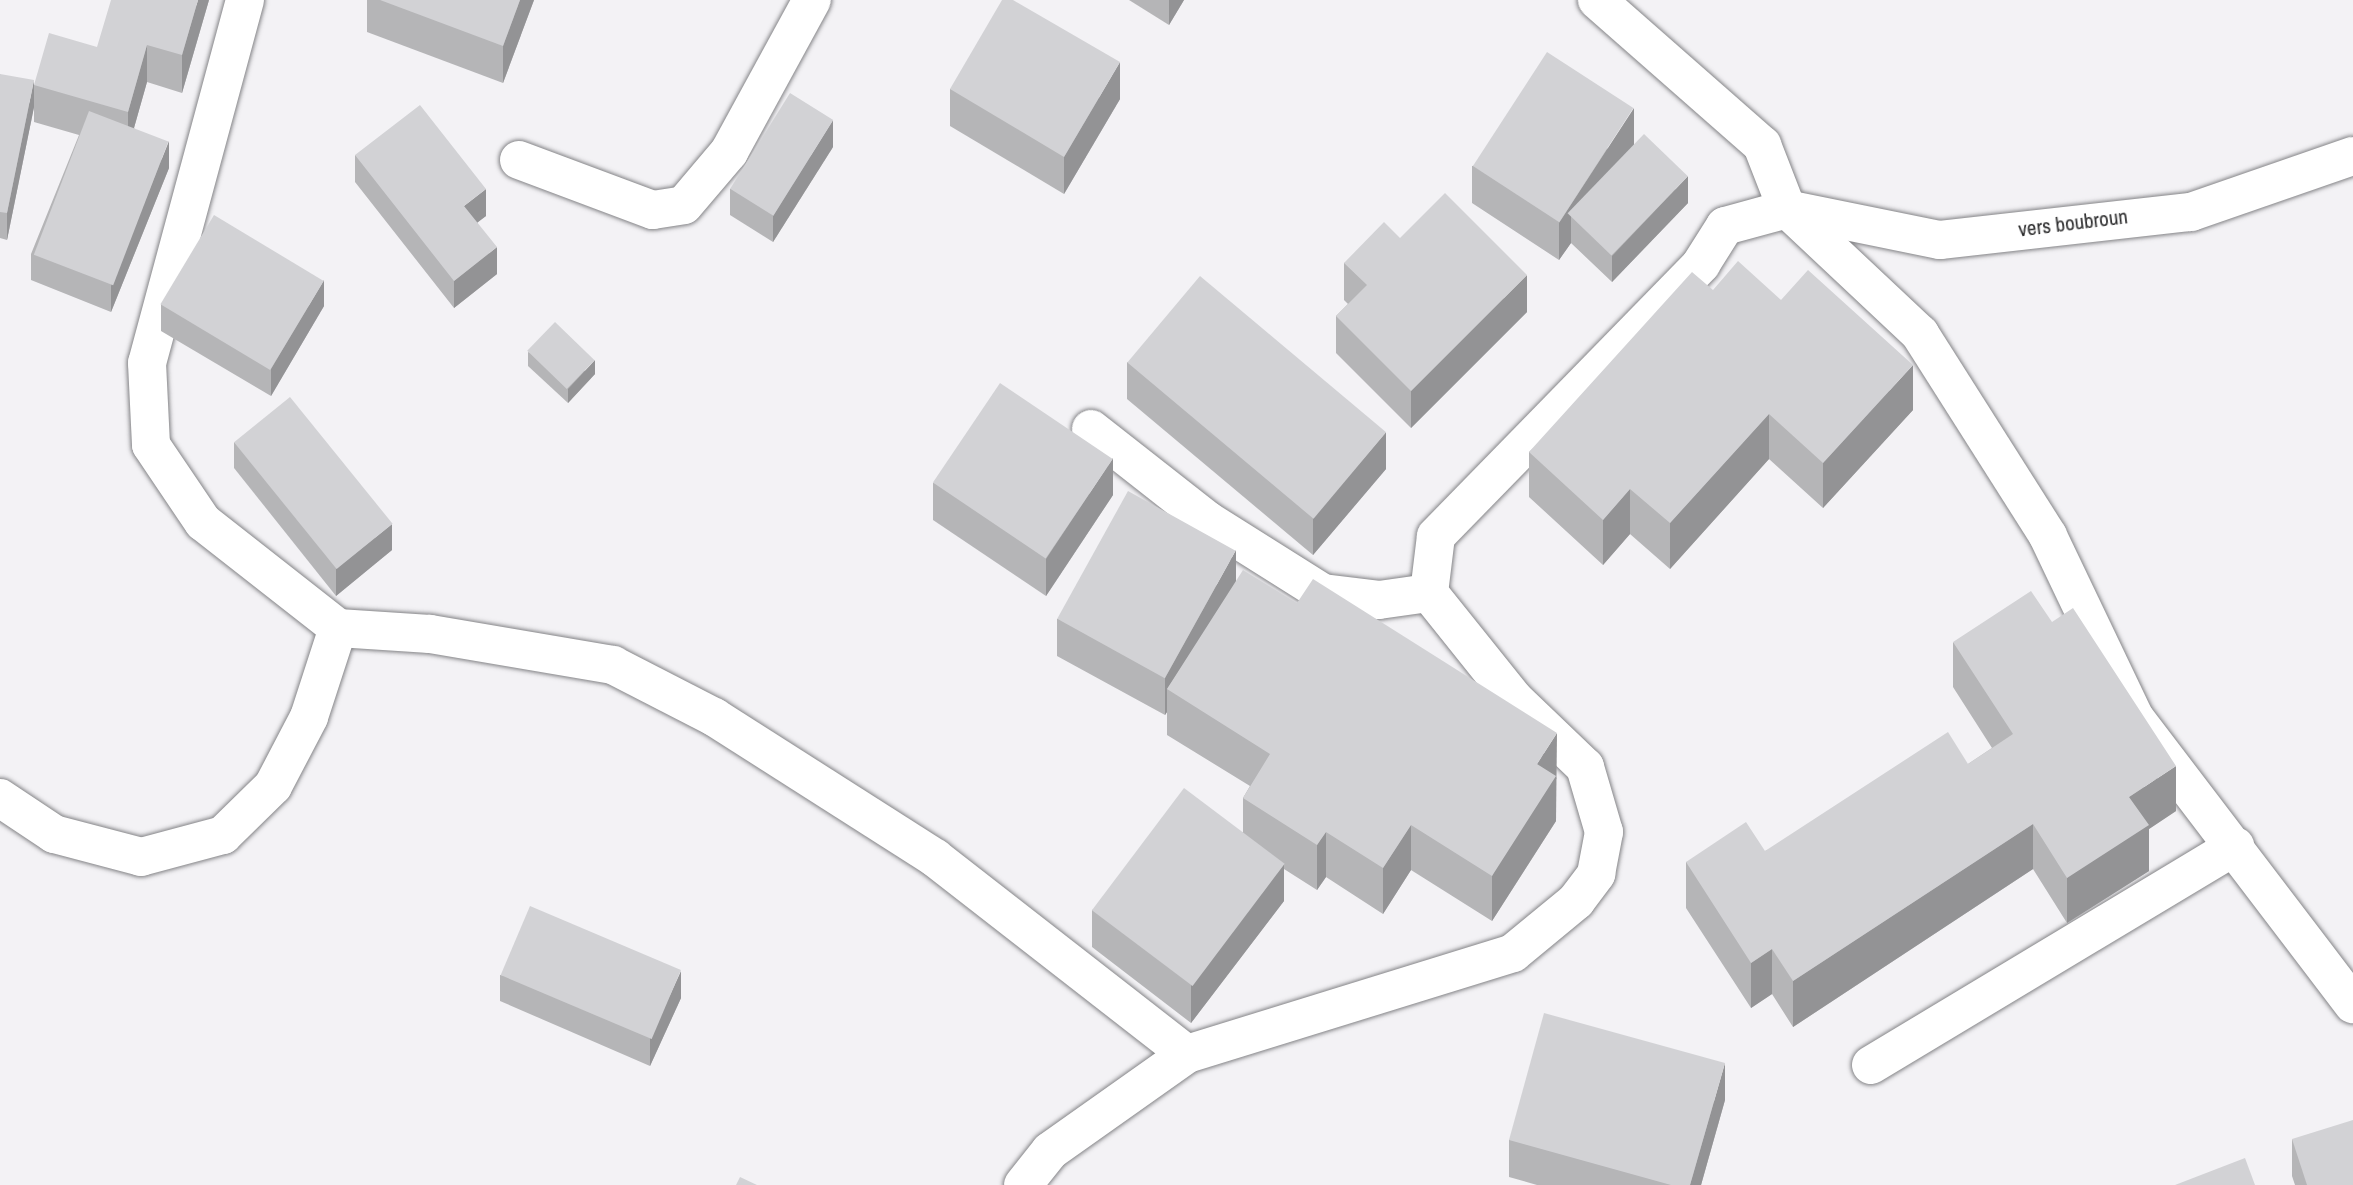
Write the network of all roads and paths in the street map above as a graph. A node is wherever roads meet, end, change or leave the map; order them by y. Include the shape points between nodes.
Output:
1 (246, 0) edge
2 (812, 0) edge
3 (1597, 0) edge
4 (2353, 156) edge
5 (519, 160) dead end
6 (1787, 209) junction
7 (1091, 429) dead end
8 (1429, 593) junction
9 (338, 628) junction
10 (0, 798) edge
11 (2235, 846) junction
12 (2353, 1004) edge
13 (1187, 1054) junction
14 (1871, 1065) dead end
15 (1023, 1185) edge

1 - 9 street via 147,363 151,444 203,522
2 - 5 street via 729,152 684,205 653,210
3 - 6 street via 1762,145
4 - 6 street, vers boubroun via 2191,212 1940,240
6 - 8 street via 1725,226 1701,264 1437,536
6 - 11 street via 1920,334 2048,536 2135,718 2173,775
7 - 8 street via 1207,520 1323,593 1379,600
8 - 13 street via 1514,699 1585,767 1604,832 1596,874 1576,901 1513,953
9 - 10 street via 309,717 274,786 223,835 141,857 54,834
9 - 13 street via 430,634 613,665 714,717 935,858
11 - 12 street
11 - 14 street
13 - 15 street via 1050,1151

